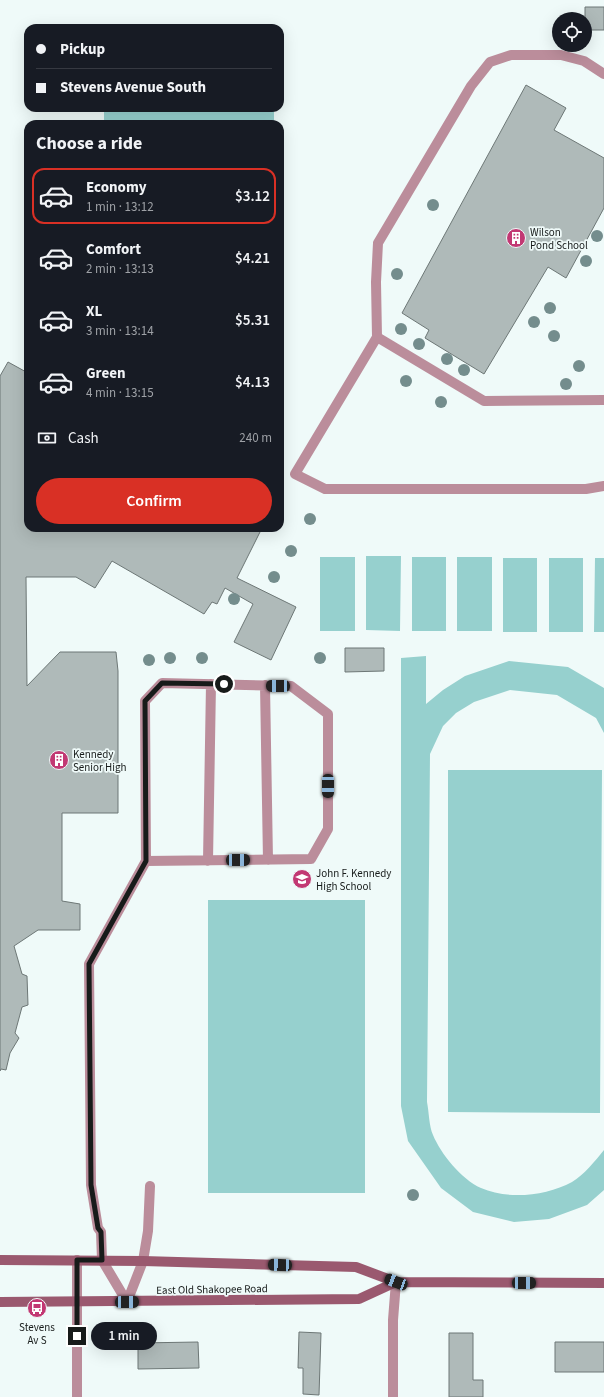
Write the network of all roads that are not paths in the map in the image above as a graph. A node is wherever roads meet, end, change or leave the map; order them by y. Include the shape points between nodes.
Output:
1 (604, 74) edge
2 (377, 337) junction
3 (604, 400) edge
4 (604, 486) edge
5 (211, 684) junction
6 (265, 685) junction
7 (208, 860) junction
8 (268, 860) junction
9 (146, 861) junction
10 (150, 1186) dead end
11 (0, 1260) edge
12 (77, 1260) junction
13 (102, 1260) junction
14 (143, 1261) junction
15 (396, 1282) junction
16 (604, 1283) edge
17 (0, 1302) edge
18 (77, 1302) junction
19 (127, 1302) junction
20 (77, 1397) edge
21 (393, 1397) edge

1 - 2 street via 584,62 561,55 511,55 490,62 471,86 378,243
2 - 3 street via 484,401
2 - 4 street via 295,474 325,489 586,490
5 - 6 street
5 - 7 street
5 - 9 street via 162,683 145,701
6 - 8 street
6 - 8 street via 291,686 328,714 328,829 311,860
7 - 8 street
7 - 9 street
9 - 13 street via 89,964 91,1185 98,1228 101,1232
10 - 14 street via 148,1231
11 - 12 main road, East Old Shakopee Road
12 - 13 main road, East Old Shakopee Road
12 - 18 street
13 - 14 main road, East Old Shakopee Road
13 - 19 street
14 - 15 main road, East Old Shakopee Road via 356,1267
14 - 19 street
15 - 16 main road, East Old Shakopee Road
15 - 19 main road, East Old Shakopee Road via 359,1299
15 - 21 street via 393,1320
17 - 18 main road, East Old Shakopee Road
18 - 19 main road, East Old Shakopee Road
18 - 20 street

